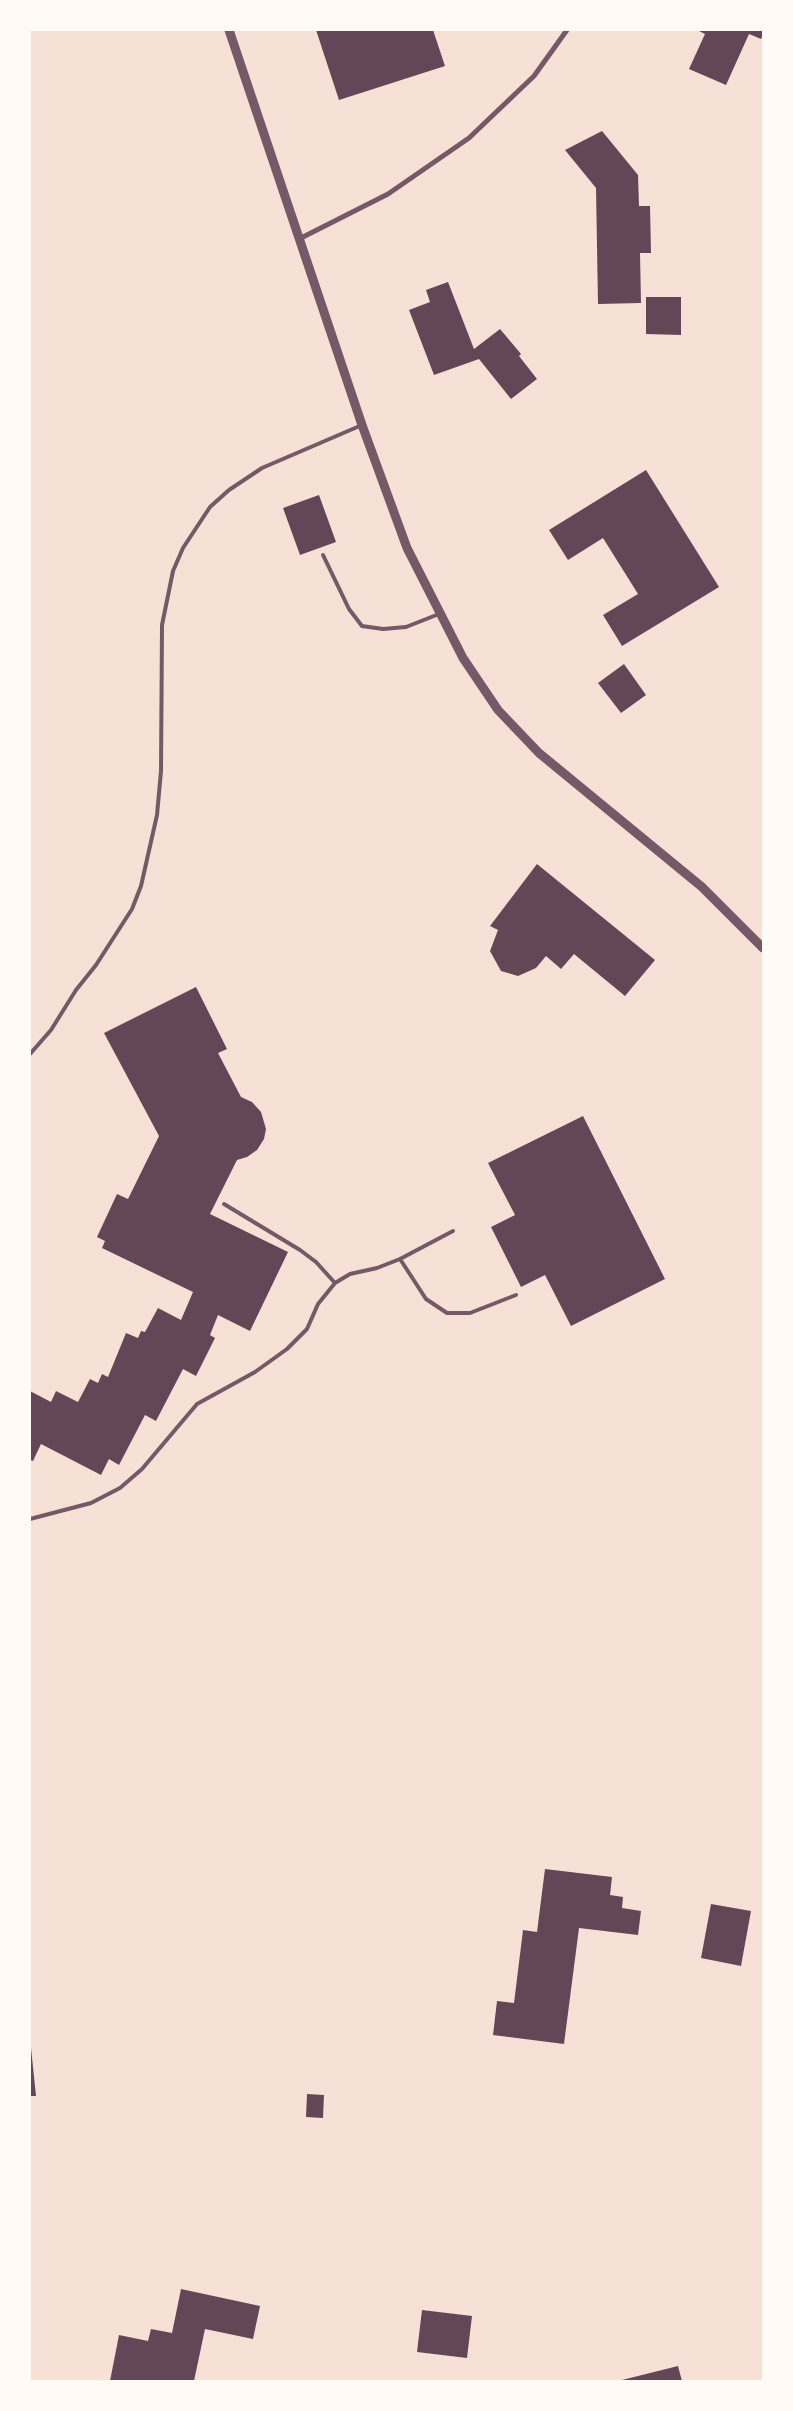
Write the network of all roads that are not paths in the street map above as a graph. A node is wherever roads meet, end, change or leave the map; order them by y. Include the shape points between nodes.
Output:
1 (229, 30) edge
2 (567, 30) edge
3 (301, 238) junction
4 (362, 424) junction
5 (323, 555) dead end
6 (439, 614) junction
7 (763, 948) edge
8 (30, 1054) edge
9 (224, 1204) dead end
10 (453, 1231) dead end
11 (400, 1259) junction
12 (335, 1283) junction
13 (516, 1295) dead end
14 (30, 1519) edge

1 - 3 street
2 - 3 street via 534,76 469,138 388,194
3 - 4 street
4 - 6 street via 407,548
4 - 8 lane via 262,468 229,490 210,507 183,548 173,571 162,625 162,771 157,815 141,886 132,909 96,965 51,1030
5 - 6 lane via 349,609 362,626 383,629 406,627
6 - 7 street via 479,684 539,754 702,887
9 - 12 lane via 300,1250
10 - 11 lane
11 - 12 lane via 350,1274
11 - 13 lane via 426,1299 447,1313 470,1313
12 - 14 lane via 318,1304 307,1329 287,1349 255,1372 197,1404 131,1479 91,1503

